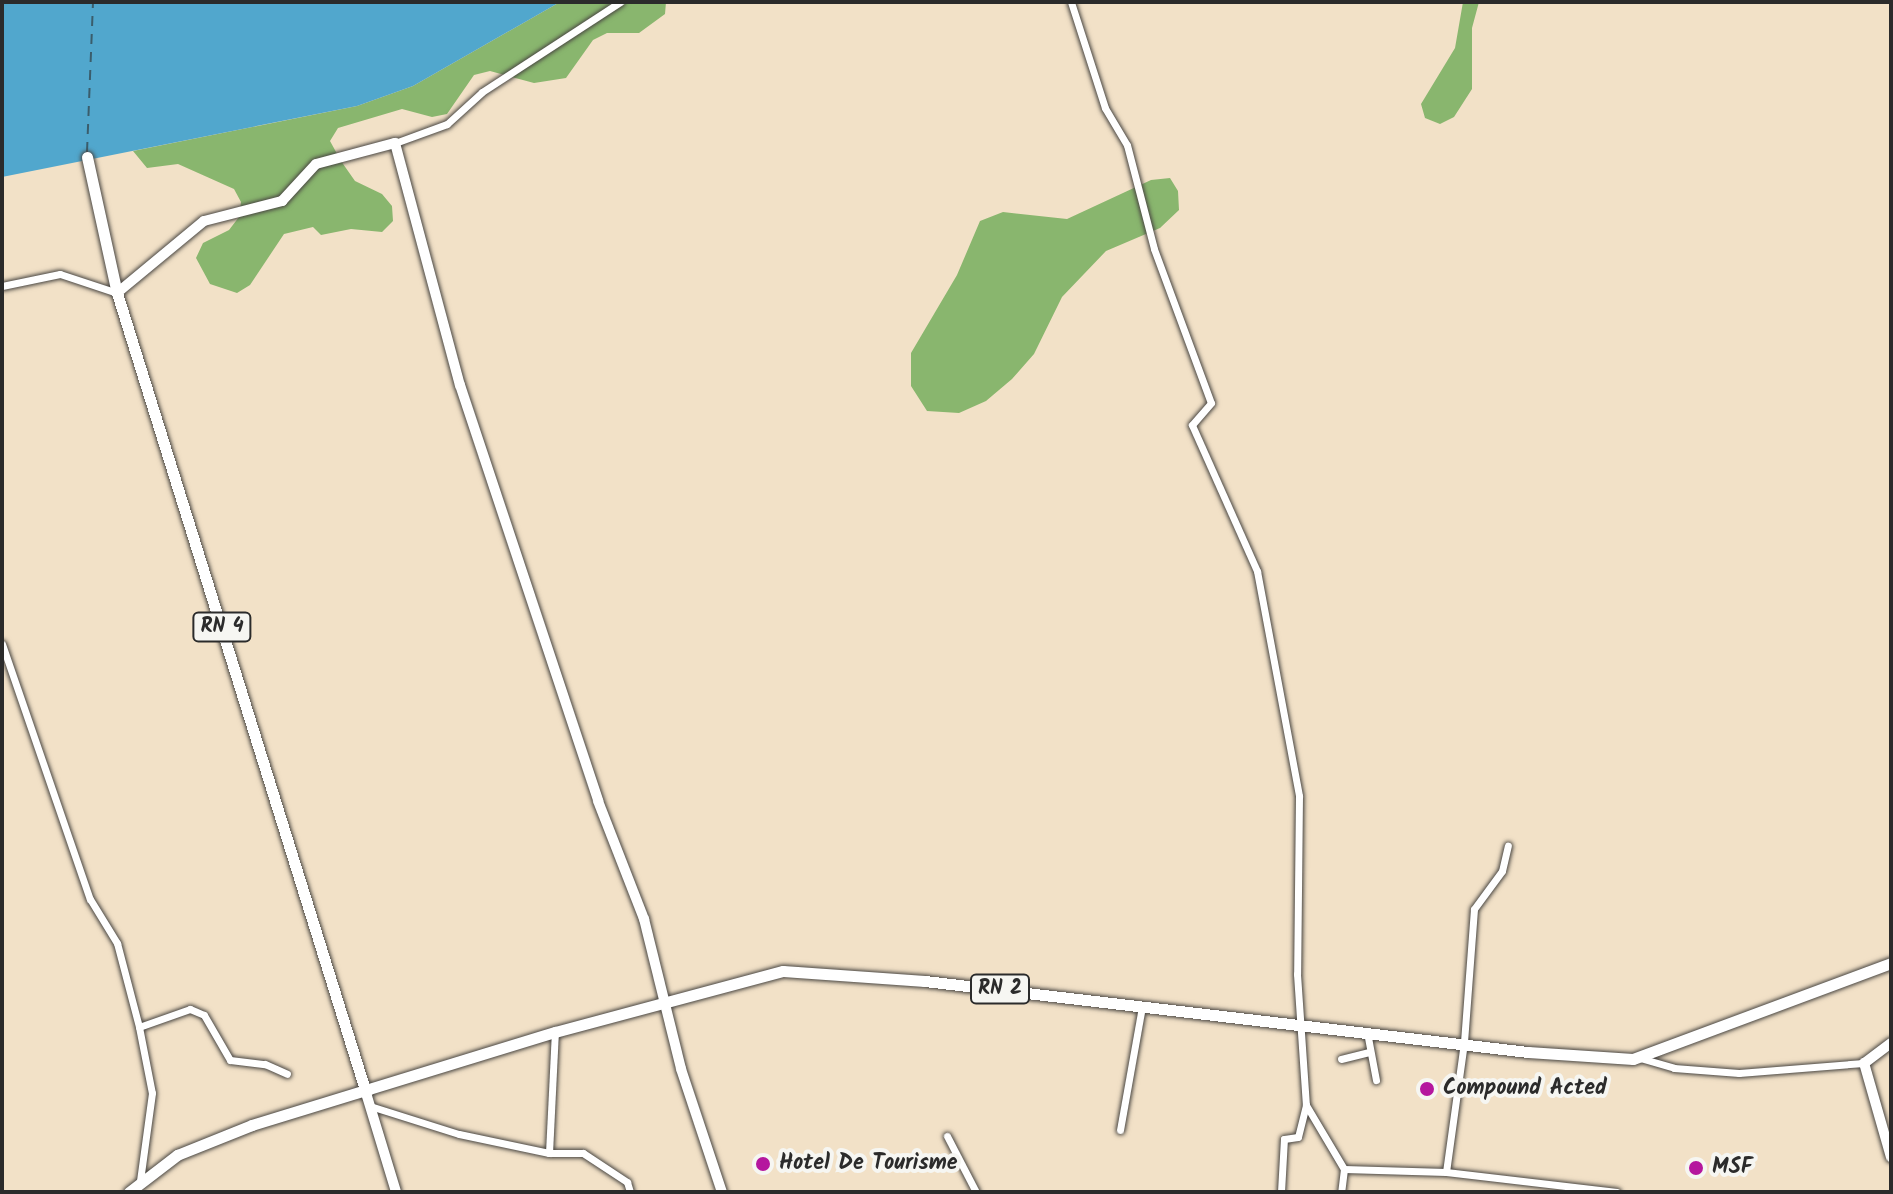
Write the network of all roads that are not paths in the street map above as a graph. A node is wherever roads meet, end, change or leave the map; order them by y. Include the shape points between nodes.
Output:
1 (620, 2) edge
2 (1071, 2) edge
3 (395, 143) junction
4 (87, 157) dead end
5 (2, 286) edge
6 (117, 293) junction
7 (2, 644) edge
8 (1508, 846) dead end
9 (1891, 963) edge
10 (664, 1005) junction
11 (1142, 1006) junction
12 (1299, 1026) junction
13 (139, 1027) junction
14 (555, 1032) junction
15 (1367, 1032) junction
16 (1464, 1042) junction
17 (1891, 1043) edge
18 (1370, 1052) junction
19 (1640, 1058) junction
20 (1341, 1059) dead end
21 (1864, 1063) junction
22 (287, 1074) dead end
23 (1376, 1080) dead end
24 (366, 1093) junction
25 (1306, 1105) junction
26 (370, 1106) junction
27 (1120, 1130) dead end
28 (947, 1136) dead end
29 (549, 1153) junction
30 (1891, 1157) edge
31 (1344, 1169) junction
32 (1446, 1172) junction
33 (140, 1181) junction
34 (129, 1192) edge
35 (396, 1192) edge
36 (630, 1192) edge
37 (722, 1192) edge
38 (976, 1192) edge
39 (1281, 1192) edge
40 (1341, 1192) edge
41 (1617, 1192) edge

1 - 3 street via 482,92 447,124
2 - 12 street via 1105,108 1127,145 1154,249 1211,403 1192,425 1257,571 1299,796
3 - 6 street via 316,164 282,201 204,221
3 - 10 street via 460,385 598,801 644,919
4 - 6 main road, RN 4
5 - 6 street via 60,274
6 - 24 main road, RN 4
7 - 13 street via 90,899 117,943
8 - 16 street via 1502,871 1474,909
9 - 19 main road, RN 2
10 - 11 main road, RN 2 via 783,971
10 - 14 main road, RN 2
10 - 37 street
11 - 12 main road, RN 2
11 - 27 street
12 - 15 main road, RN 2
12 - 25 street
13 - 22 street via 190,1009 204,1015 230,1060 265,1064
13 - 33 street via 152,1093
14 - 24 main road, RN 2
14 - 29 street
15 - 16 main road, RN 2
15 - 18 street
16 - 19 main road, RN 2 via 1528,1052
16 - 32 street
17 - 21 street
18 - 20 street
18 - 23 street
19 - 21 street via 1674,1068 1739,1073
21 - 30 street
24 - 26 street
24 - 33 main road, RN 2 via 252,1125 177,1155
25 - 31 street
25 - 39 street via 1298,1137 1284,1139
26 - 29 street via 459,1134
26 - 35 street
28 - 38 street
29 - 36 street via 583,1153 627,1182
31 - 32 street
31 - 40 street
32 - 41 street
33 - 34 main road, RN 2

